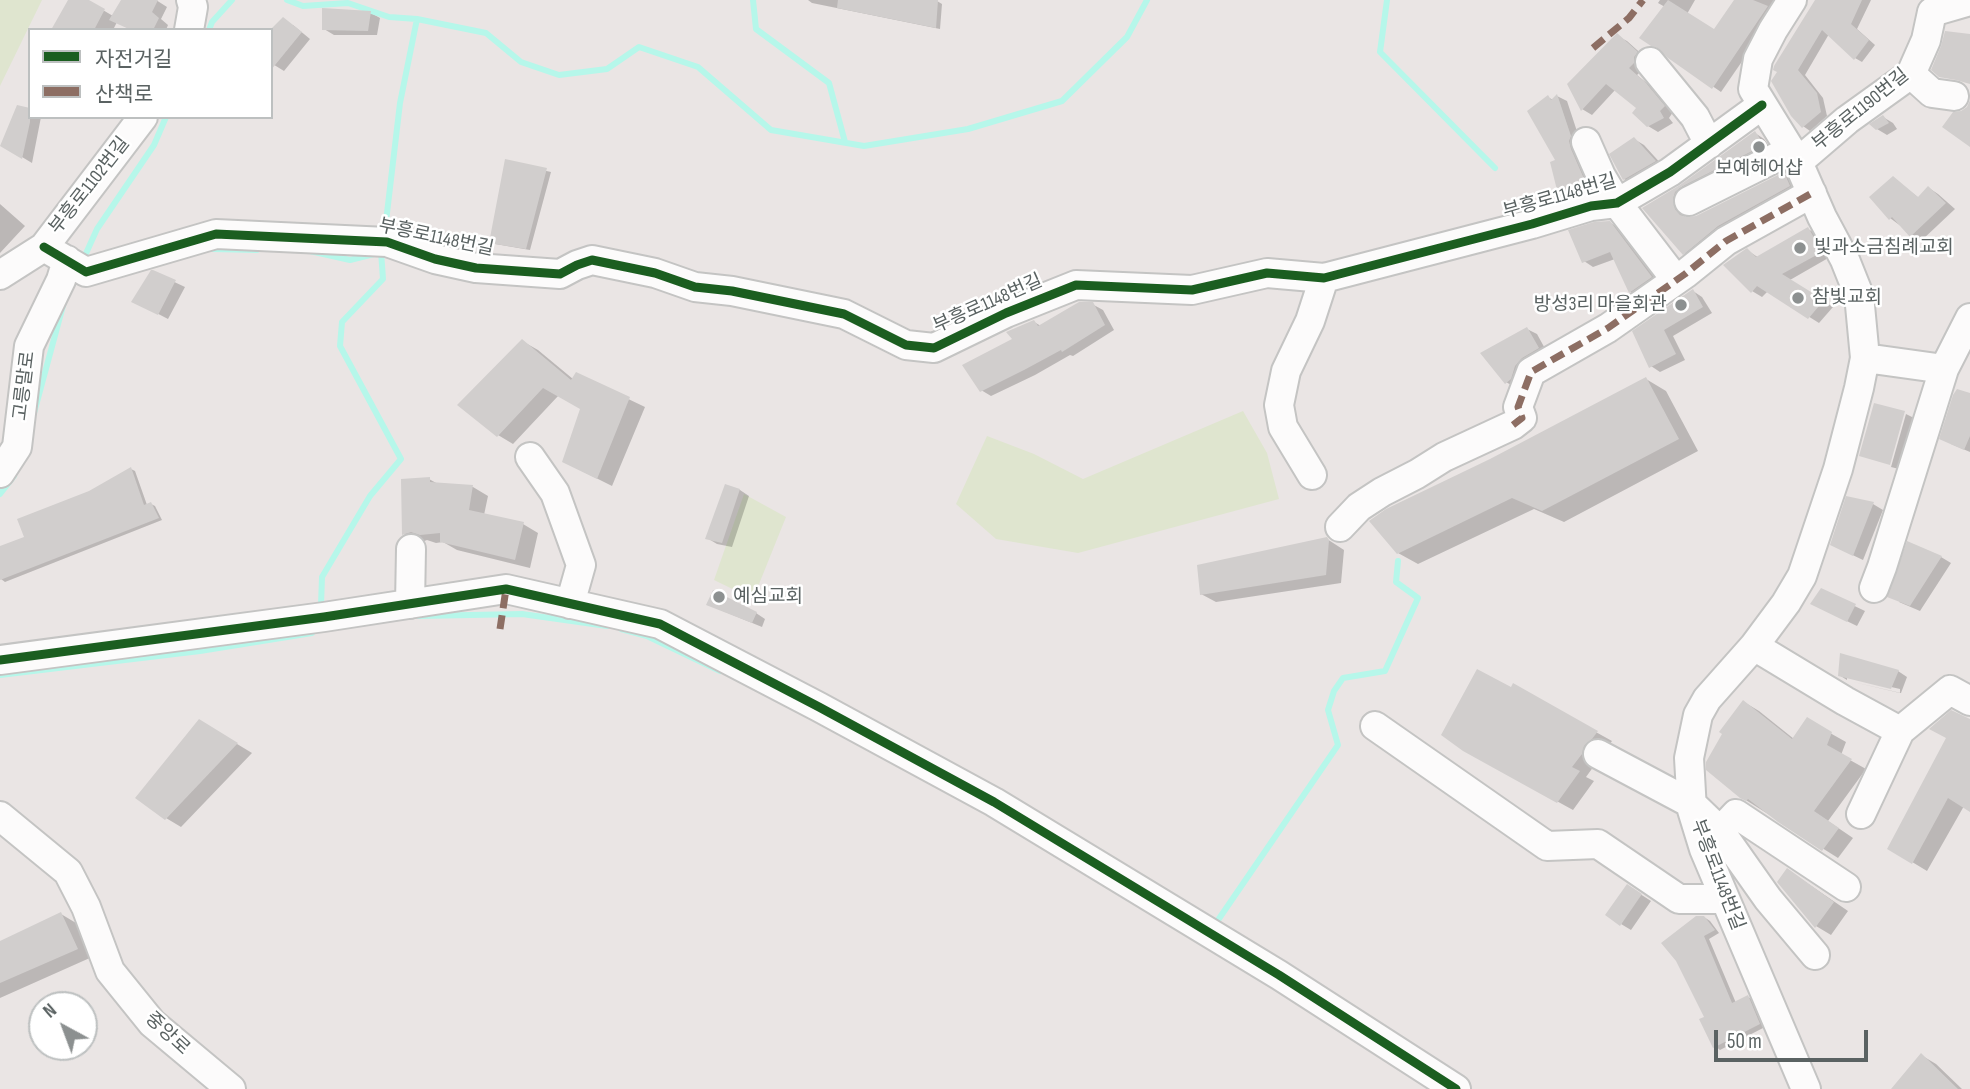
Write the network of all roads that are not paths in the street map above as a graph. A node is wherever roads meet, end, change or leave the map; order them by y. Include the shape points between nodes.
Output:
1 (191, 0) edge
2 (1792, 0) edge
3 (1970, 1) edge
4 (1930, 6) edge
5 (189, 28) edge
6 (1650, 62) dead end
7 (1911, 74) junction
8 (1954, 96) dead end
9 (1762, 105) junction
10 (142, 119) edge
11 (1586, 142) dead end
12 (1709, 144) junction
13 (1794, 156) junction
14 (1812, 193) junction
15 (1689, 201) dead end
16 (1617, 202) junction
17 (65, 260) junction
18 (0, 275) edge
19 (1324, 278) junction
20 (1676, 280) junction
21 (1970, 318) edge
22 (1865, 358) junction
23 (1944, 369) junction
24 (530, 457) dead end
25 (0, 473) edge
26 (1312, 475) dead end
27 (1339, 527) dead end
28 (411, 549) dead end
29 (1874, 588) dead end
30 (410, 604) junction
31 (570, 604) junction
32 (1754, 646) junction
33 (0, 660) edge
34 (1970, 701) edge
35 (1375, 726) dead end
36 (1900, 731) junction
37 (1598, 754) dead end
38 (1692, 803) junction
39 (1861, 814) dead end
40 (0, 816) edge
41 (1720, 831) junction
42 (1846, 887) dead end
43 (1725, 899) junction
44 (1815, 955) dead end
45 (231, 1089) edge
46 (1456, 1089) edge
47 (1806, 1089) edge

1 - 5 street
2 - 9 street, 부흥로1148번길 via 1758,59 1754,89
3 - 4 street, 부흥로1190번길
4 - 7 street, 부흥로1190번길 via 1926,40
6 - 12 street via 1695,117
7 - 8 street via 1932,93
7 - 13 street, 부흥로1190번길
9 - 12 street, 부흥로1148번길
9 - 13 street, 부흥로1148번길
10 - 17 street, 부흥로1102번길
11 - 16 street
12 - 16 street, 부흥로1148번길
13 - 14 street, 부흥로1148번길
13 - 15 street, 부흥로1190번길
14 - 20 street via 1726,241
14 - 22 street, 부흥로1148번길 via 1859,295
16 - 19 street, 부흥로1148번길 via 1591,205
16 - 20 street
17 - 18 street, 부흥로1102번길
17 - 19 street, 부흥로1148번길 via 216,234 387,242 476,268 561,274 592,260 695,287 844,314 906,345 934,348 1076,285 1192,290 1268,273
17 - 25 street, 고릉말로 via 61,280 29,346 17,447
19 - 26 street via 1286,371 1279,405 1283,427
20 - 27 street via 1608,328 1531,372 1518,407 1521,424 1444,457 1382,492
21 - 23 street
22 - 23 street
22 - 32 street, 부흥로1148번길 via 1838,469 1802,576
23 - 29 street
24 - 31 street via 555,493 581,565
28 - 30 street
30 - 31 street via 506,589
30 - 33 street
31 - 46 street via 660,624 994,802
32 - 36 street
32 - 38 street, 부흥로1148번길 via 1698,715 1689,758
34 - 36 street via 1950,690
35 - 43 street via 1547,846 1598,844 1679,899
36 - 39 street
37 - 38 street
38 - 41 street
38 - 43 street, 부흥로1148번길 via 1704,849
40 - 45 street, 중앙로 via 68,872 110,971 152,1023
41 - 42 street via 1736,814
41 - 44 street
43 - 47 street, 부흥로1148번길

